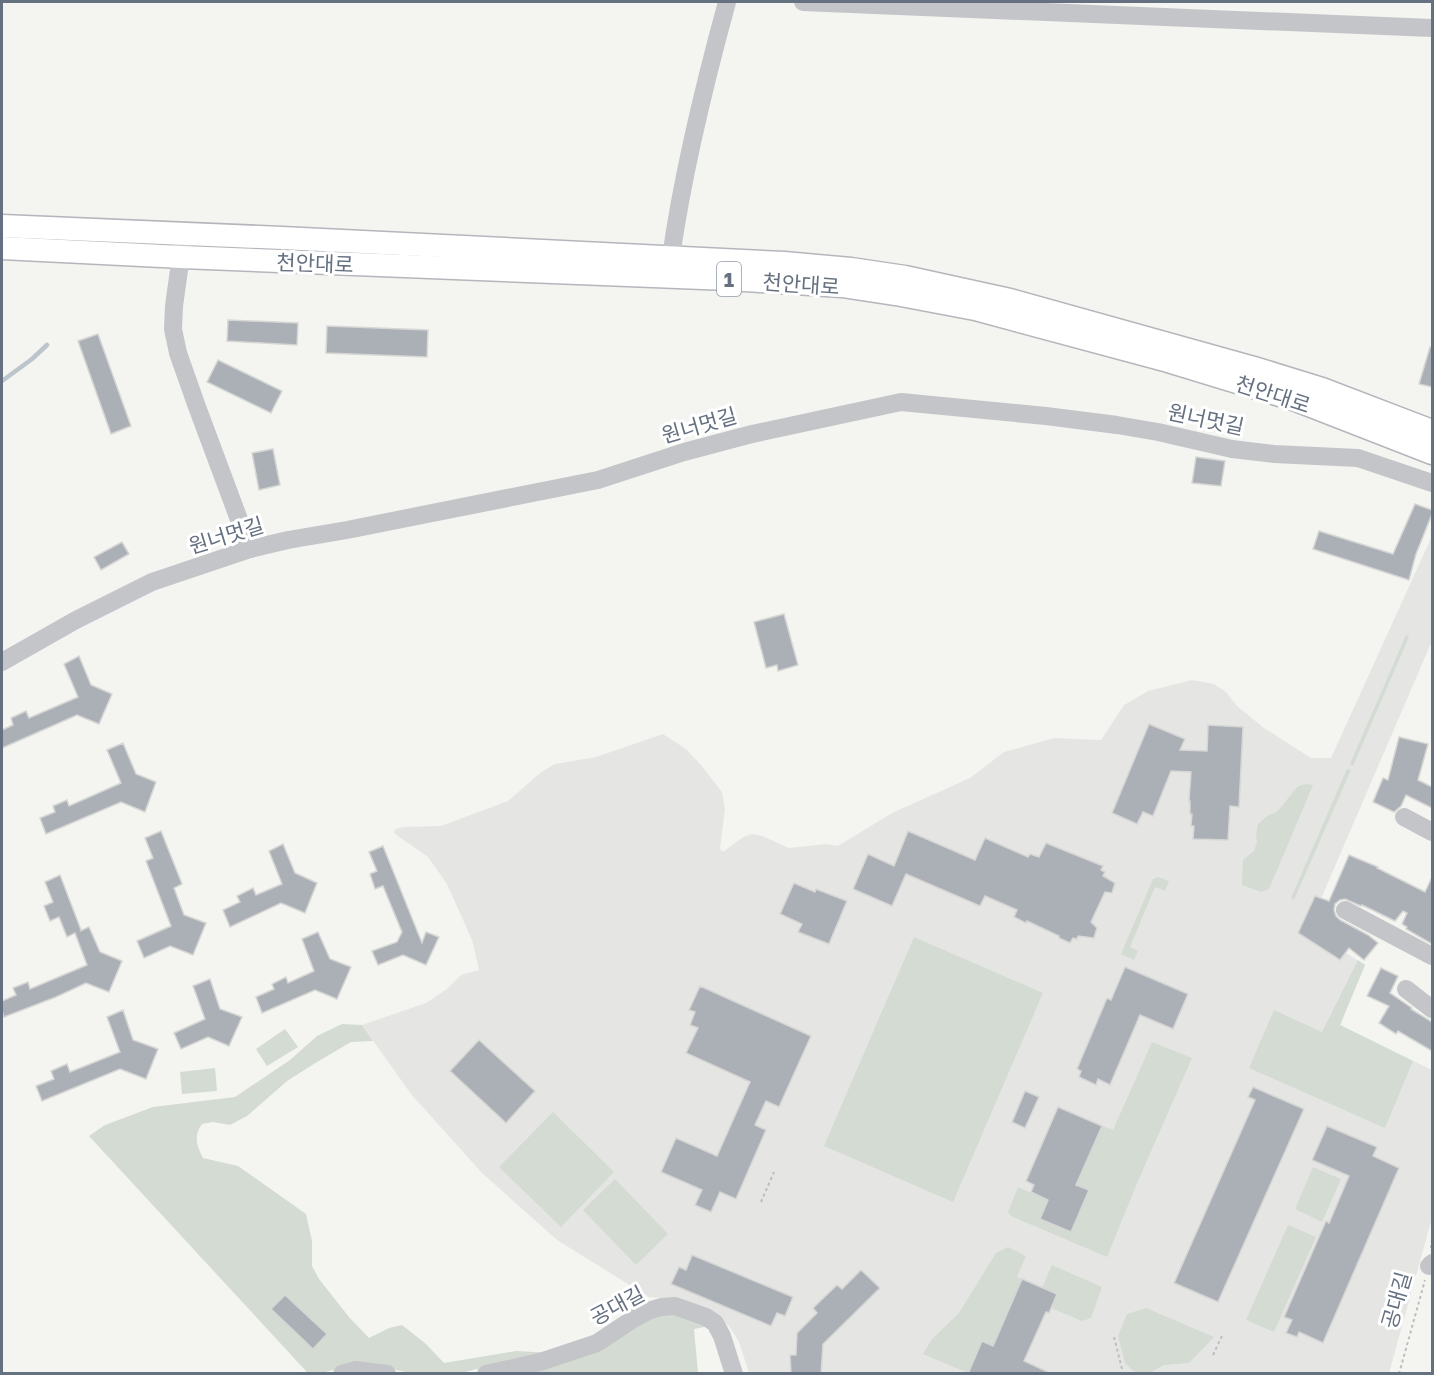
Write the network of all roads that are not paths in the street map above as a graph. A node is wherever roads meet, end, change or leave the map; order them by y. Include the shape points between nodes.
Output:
1 (727, 2) edge
2 (803, 2) edge
3 (1432, 28) edge
4 (2, 226) edge
5 (184, 234) junction
6 (2, 248) edge
7 (671, 257) junction
8 (182, 258) junction
9 (1432, 431) edge
10 (1432, 453) edge
11 (1432, 483) edge
12 (250, 549) junction
13 (3, 661) edge
14 (1404, 817) dead end
15 (1432, 832) edge
16 (1345, 910) dead end
17 (1432, 956) edge
18 (1406, 989) dead end
19 (1432, 1009) edge
20 (342, 1374) edge
21 (387, 1374) edge
22 (486, 1374) edge
23 (734, 1374) edge

1 - 7 street via 688,155
2 - 3 street
4 - 5 main road, 천안대로 / 1
5 - 7 main road, 천안대로 / 1
5 - 8 street
6 - 8 main road, 천안대로 / 1
7 - 9 main road, 천안대로 / 1 via 851,269 1010,300 1322,389
8 - 10 main road, 천안대로 / 1 via 728,279 842,286 901,295 975,309 1168,361 1296,400
8 - 12 street via 173,329 178,353
11 - 12 street, 원너멋길 via 1358,458 1232,449 1117,425 901,402 752,434 598,480
12 - 13 street, 원너멋길 via 152,582
14 - 15 street
16 - 17 street
18 - 19 street
20 - 21 street
22 - 23 street, 공대길 via 540,1362 597,1342 648,1311 675,1306 715,1323

